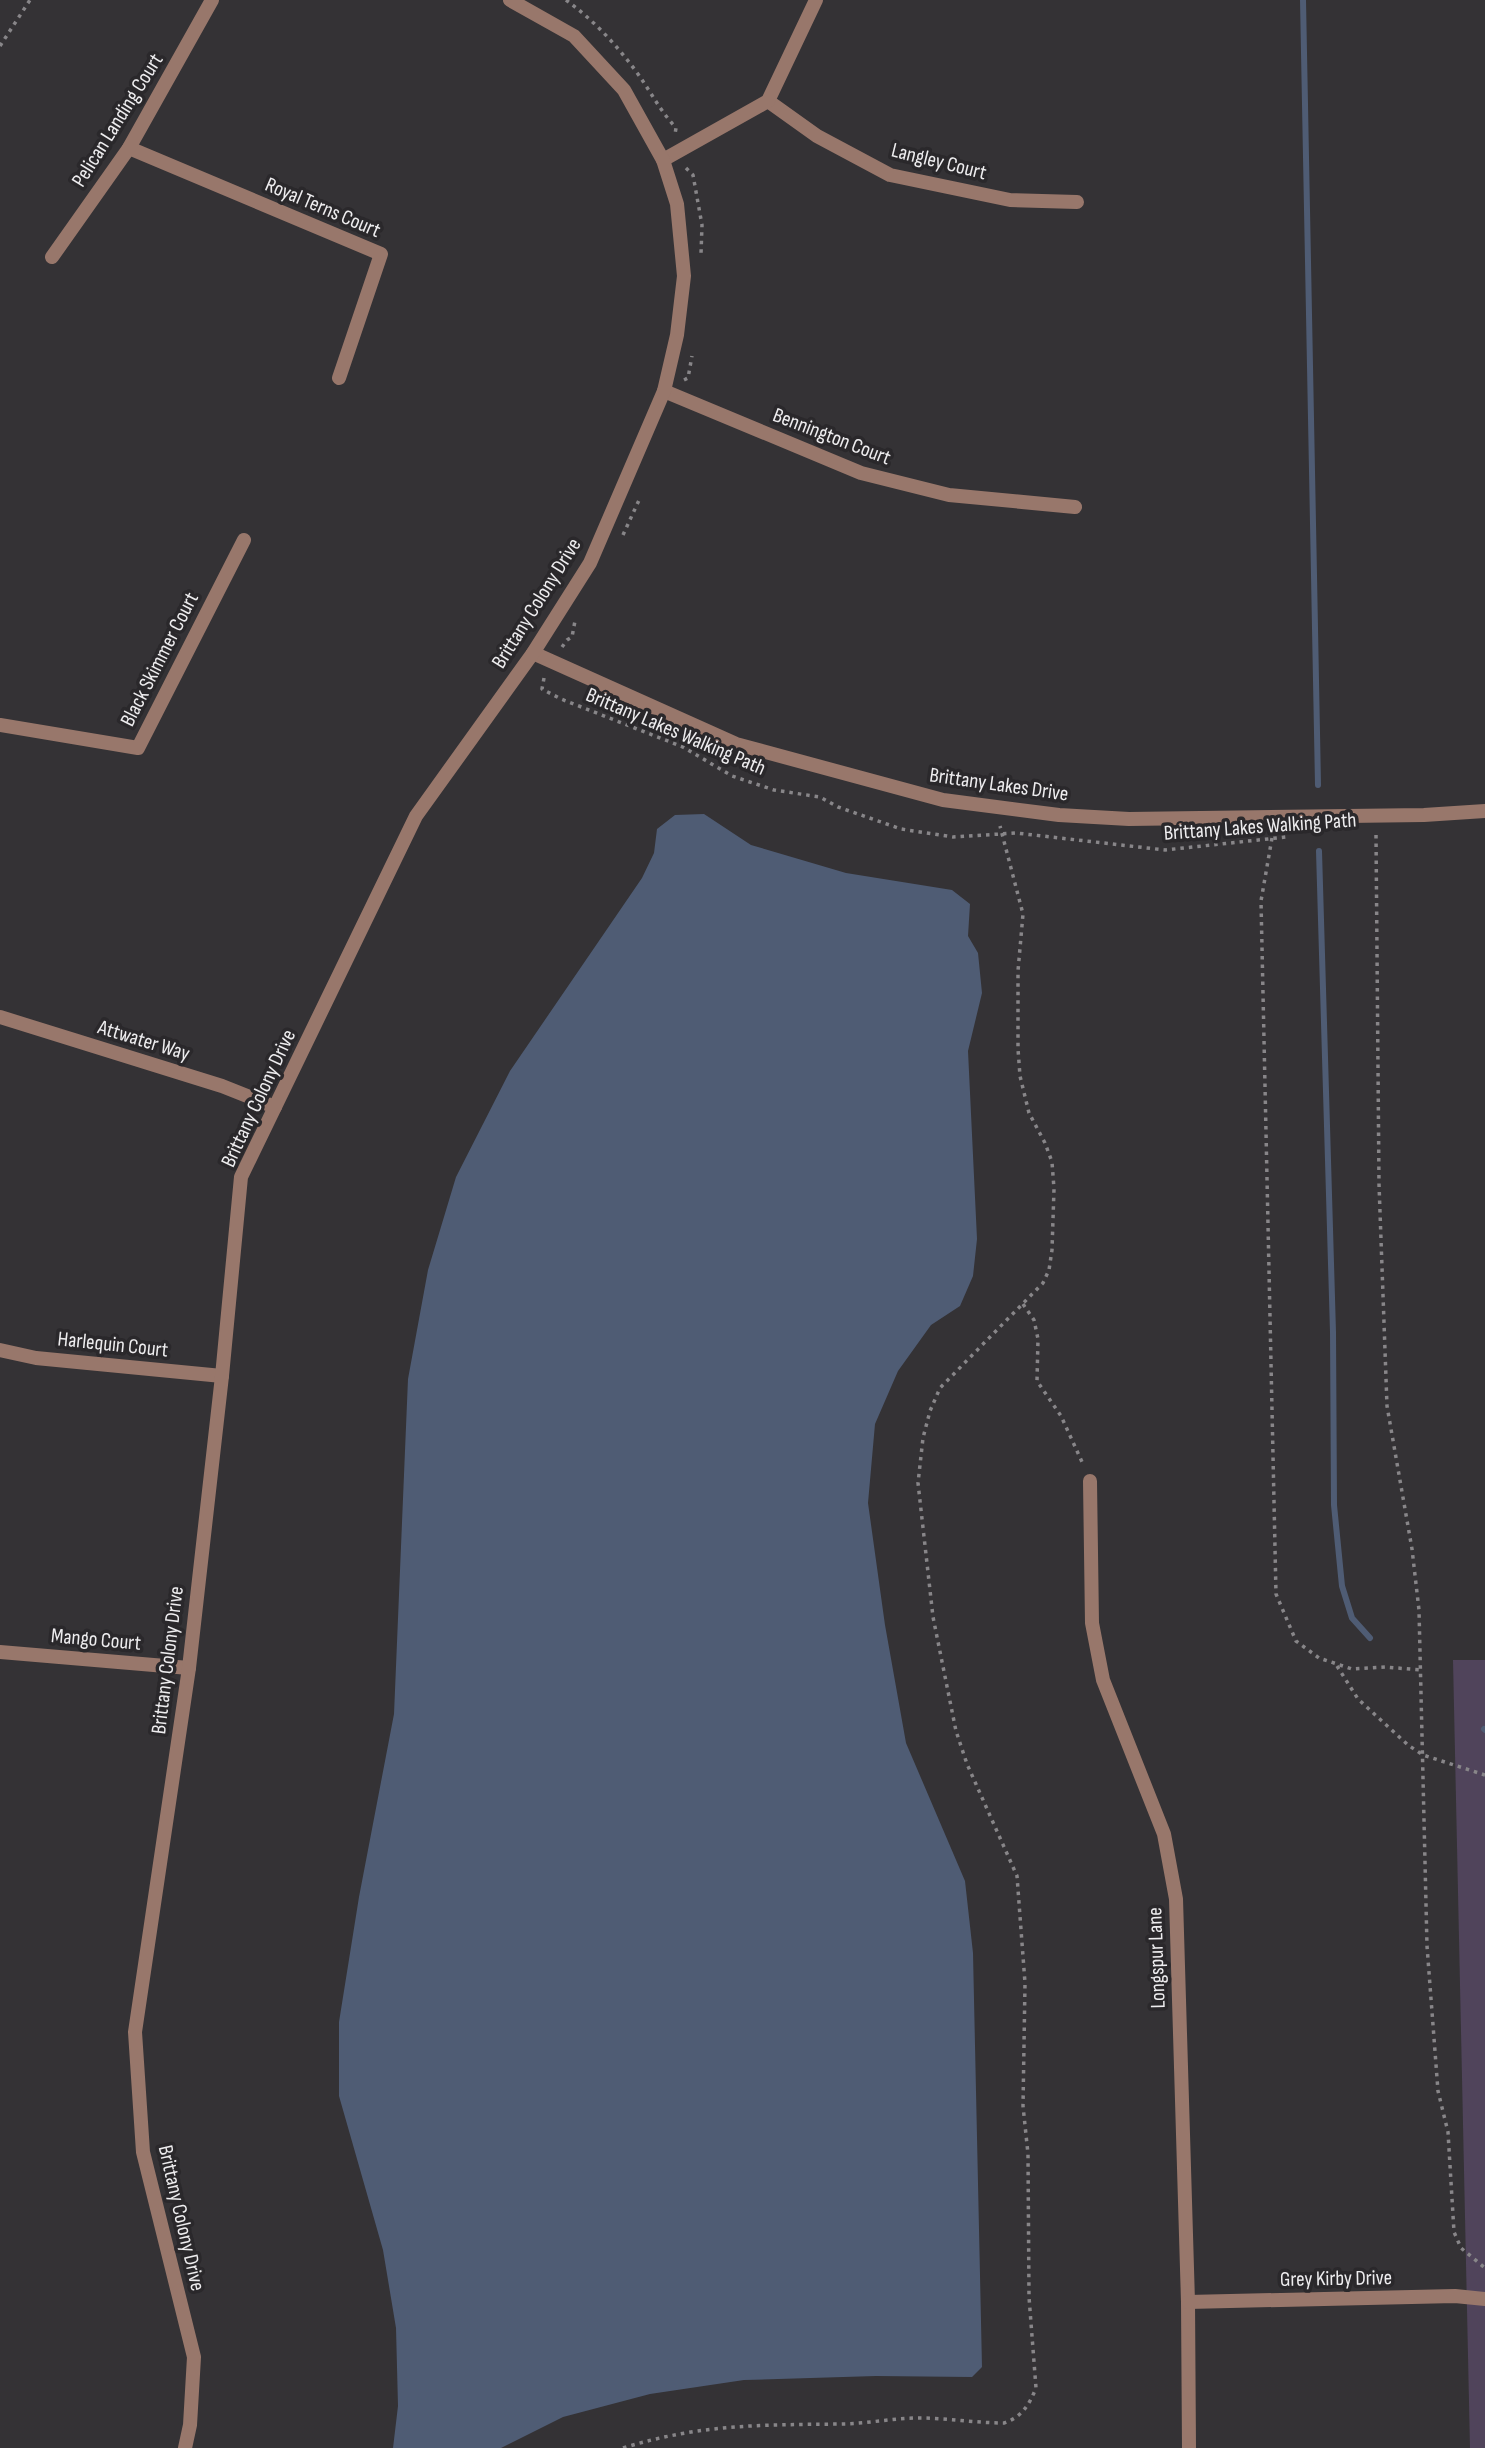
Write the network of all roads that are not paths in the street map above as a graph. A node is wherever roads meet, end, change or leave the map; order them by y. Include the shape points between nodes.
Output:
1 (212, 0) edge
2 (510, 0) edge
3 (816, 0) edge
4 (768, 101) junction
5 (129, 148) junction
6 (663, 160) junction
7 (1077, 202) dead end
8 (52, 257) dead end
9 (339, 378) dead end
10 (670, 393) junction
11 (1074, 507) dead end
12 (244, 540) dead end
13 (533, 653) junction
14 (0, 725) edge
15 (1485, 811) edge
16 (0, 1017) edge
17 (275, 1107) junction
18 (0, 1350) edge
19 (222, 1376) junction
20 (1090, 1481) road end
21 (0, 1652) edge
22 (189, 1668) junction
23 (1485, 2299) edge
24 (1188, 2302) junction
25 (185, 2448) edge
26 (1189, 2448) edge

1 - 5 street, Pelican Landing Court
2 - 6 street, Brittany Colony Drive via 574,36 624,90
3 - 4 street
4 - 6 street
4 - 7 street, Langley Court via 817,135 890,175 1010,200
5 - 8 street, Pelican Landing Court
5 - 9 street, Royal Terns Court via 381,254
6 - 10 street, Brittany Colony Drive via 677,204 684,276
10 - 11 street, Bennington Court via 861,473 950,495
10 - 13 street, Brittany Colony Drive via 590,563
12 - 14 street, Black Skimmer Court via 138,748
13 - 15 street, Brittany Lakes Drive via 736,744 943,800 1129,819
13 - 17 street, Brittany Colony Drive via 416,816
16 - 17 street, Attwater Way
17 - 19 street, Brittany Colony Drive via 241,1177
18 - 19 street, Harlequin Court via 36,1358
19 - 22 street, Brittany Colony Drive
20 - 24 street, Longspur Lane via 1092,1623 1103,1680 1164,1834 1176,1899
21 - 22 street, Mango Court
22 - 25 street, Brittany Colony Drive via 135,2032 143,2152 194,2357
23 - 24 street, Grey Kirby Drive
24 - 26 street, Longspur Lane

